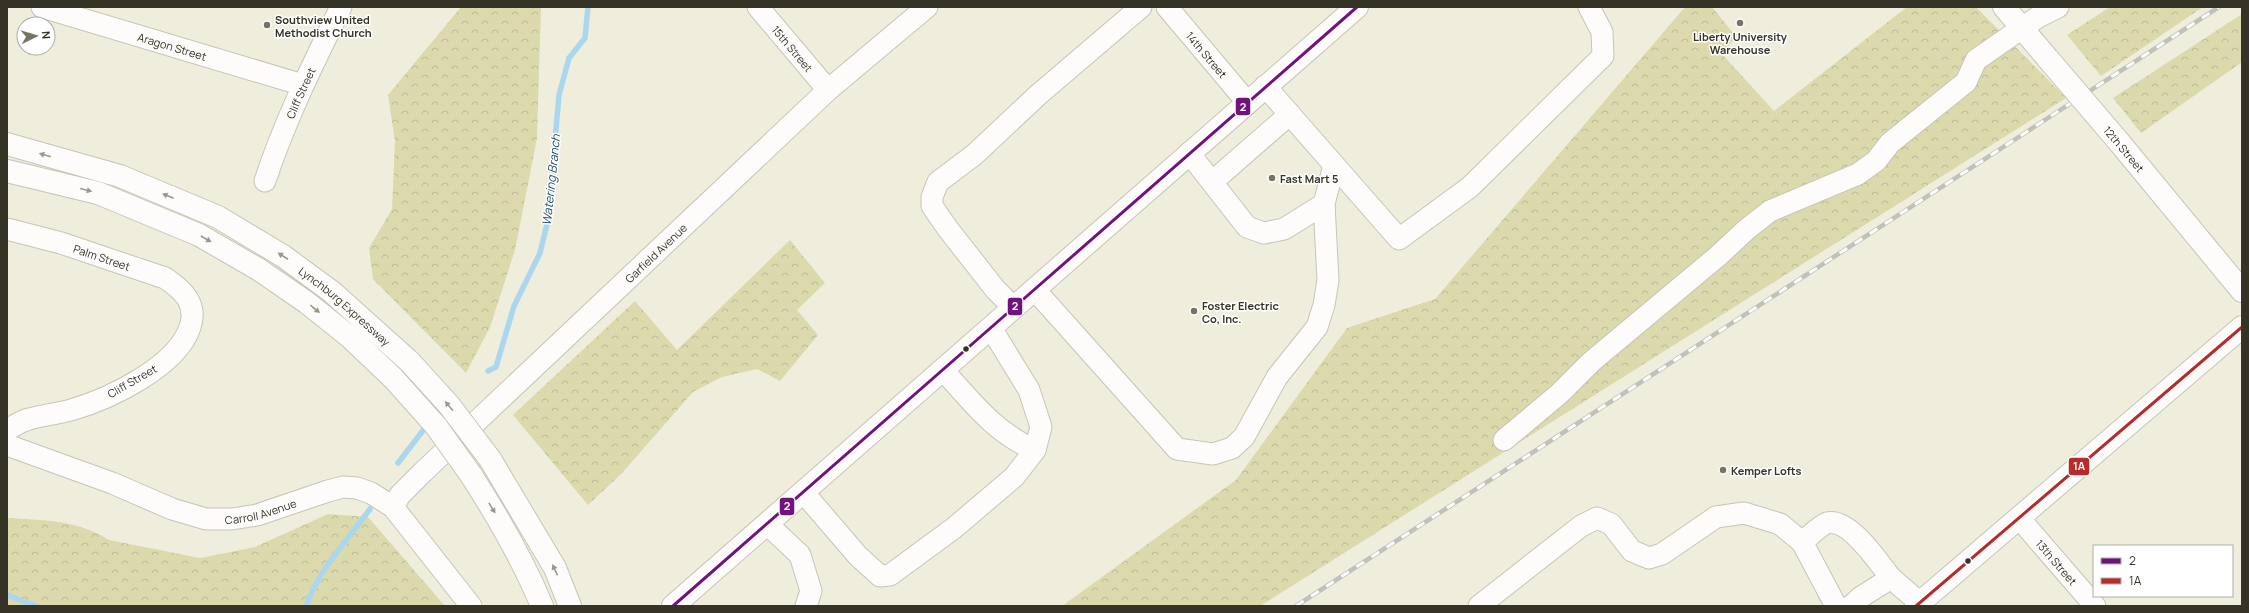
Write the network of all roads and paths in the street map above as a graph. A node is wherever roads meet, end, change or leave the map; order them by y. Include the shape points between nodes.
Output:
1 (42, 7) edge
2 (341, 7) edge
3 (758, 7) edge
4 (927, 7) edge
5 (1141, 7) edge
6 (1168, 7) edge
7 (1357, 7) edge
8 (1589, 7) edge
9 (2004, 7) edge
10 (2058, 7) edge
11 (2022, 29) junction
12 (303, 85) junction
13 (1265, 86) junction
14 (828, 90) junction
15 (1247, 102) junction
16 (1290, 114) junction
17 (7, 144) edge
18 (1189, 153) junction
19 (1334, 164) junction
20 (7, 171) edge
21 (265, 181) dead end
22 (1212, 182) junction
23 (1324, 204) junction
24 (7, 229) edge
25 (1035, 290) junction
26 (2242, 291) edge
27 (189, 299) joint
28 (1014, 308) junction
29 (2242, 327) edge
30 (991, 328) junction
31 (943, 370) junction
32 (7, 430) edge
33 (1504, 440) dead end
34 (7, 445) edge
35 (1035, 450) junction
36 (803, 492) junction
37 (393, 507) junction
38 (2019, 518) junction
39 (767, 524) junction
40 (1802, 542) junction
41 (1891, 578) junction
42 (1918, 604) edge
43 (471, 606) edge
44 (542, 606) edge
45 (570, 606) edge
46 (673, 606) edge
47 (806, 606) edge
48 (1479, 606) edge
49 (1836, 606) edge
50 (1851, 606) edge
51 (2095, 606) edge

1 - 12 street, Aragon Street
2 - 12 street, Cliff Street
3 - 14 street, 15th Street
4 - 14 street, Garfield Avenue
5 - 28 street via 1038,94 974,154 938,182 932,197 932,206
6 - 15 street, 14th Street
7 - 13 main road
8 - 19 street via 1602,32 1603,56 1470,187 1399,239
9 - 11 main road, 12th Street
10 - 11 street
11 - 26 main road, 12th Street, bridge
11 - 33 street via 1976,60 1966,82 1890,143 1858,174 1770,211 1747,229
12 - 21 street, Cliff Street via 273,155
13 - 15 main road
13 - 16 street
14 - 37 street, Garfield Avenue via 400,495
15 - 18 main road
16 - 19 street
16 - 22 street
45 -> 17 main road, Lynchburg Expressway, bridge via 555,568 490,459 449,405 410,362 332,292 283,256 218,217 120,176
18 - 22 street
18 - 25 main road
19 - 23 street
20 -> 44 main road, Lynchburg Expressway, bridge via 98,193 199,235 258,269 306,302 351,338 393,378 436,426 471,475 500,520
22 - 23 street via 1248,227 1264,233 1284,229
23 - 25 street via 1328,280 1317,327 1277,377 1244,437 1232,448 1213,454 1177,449
24 - 27 street, Palm Street via 61,242 165,278
25 - 28 main road
27 - 32 street, Cliff Street via 194,316 190,330 182,346 168,360 115,394 71,410 27,419
28 - 30 main road
29 - 38 main road
30 - 31 main road
30 - 35 street via 1029,390 1041,427
31 - 35 street via 990,421 1014,441
31 - 36 main road
34 - 37 street, Carroll Avenue via 112,483 172,509 206,519 232,519 257,515 343,487 371,493
35 - 36 street via 1014,478 954,528 890,575 880,576 858,556
36 - 39 main road
37 - 43 street, Carroll Avenue
38 - 42 main road
38 - 51 street, 13th Street
39 - 46 main road
39 - 47 street via 800,555 811,591
40 - 41 street via 1827,524 1838,523 1848,528
40 - 48 street via 1780,524 1744,513 1716,517 1662,554 1649,558 1632,551 1611,524 1597,518 1581,526
40 - 49 street
41 - 42 street
41 - 50 street

